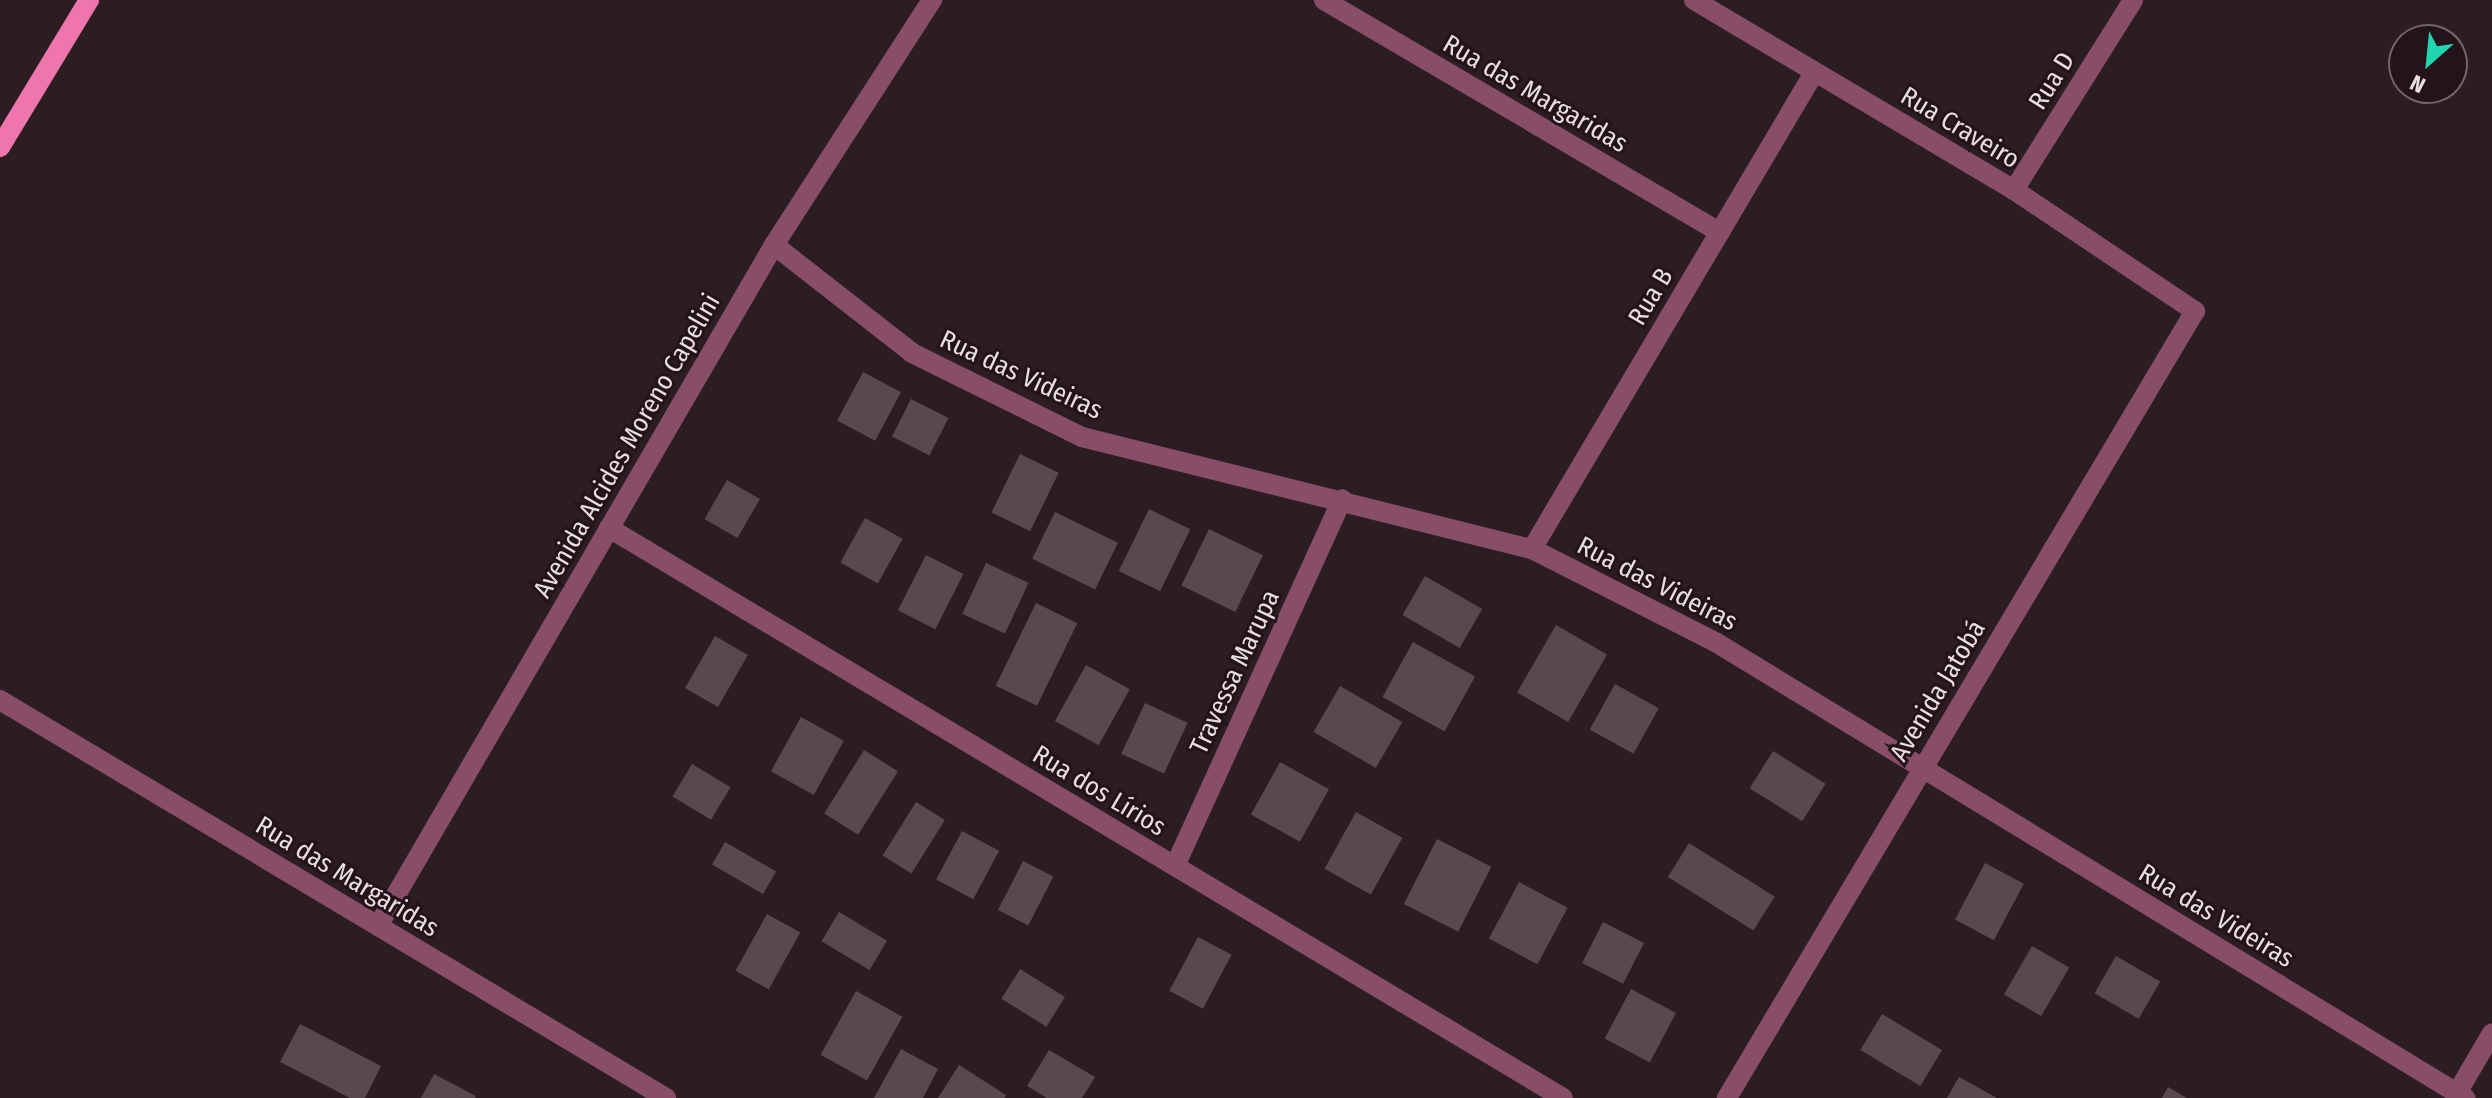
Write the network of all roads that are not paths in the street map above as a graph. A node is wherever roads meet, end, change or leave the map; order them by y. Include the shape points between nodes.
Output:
1 (89, 0) edge
2 (932, 0) edge
3 (1324, 0) edge
4 (1694, 0) edge
5 (2133, 0) edge
6 (1814, 73) junction
7 (0, 147) edge
8 (2014, 190) junction
9 (1720, 232) junction
10 (774, 245) junction
11 (2195, 311) joint
12 (1342, 499) junction
13 (609, 528) junction
14 (1532, 549) junction
15 (0, 700) edge
16 (1923, 768) junction
17 (1175, 866) junction
18 (378, 926) junction
19 (2492, 1033) edge
20 (2461, 1096) edge
21 (666, 1098) edge
22 (1563, 1098) edge
23 (1727, 1098) edge

1 - 7 main road
2 - 10 street, Avenida Alcides Moreno Capelini
3 - 9 street, Rua das Margaridas
4 - 6 street, Rua Craveiro
5 - 8 street, Rua D
6 - 8 street, Rua Craveiro
6 - 9 street, Rua B
8 - 11 street, Rua Craveiro
9 - 14 street, Rua B
10 - 12 street, Rua das Videiras via 912,353 1082,437
10 - 13 street, Avenida Alcides Moreno Capelini
11 - 16 street, Avenida Jatobá
12 - 14 street, Rua das Videiras
12 - 17 street, Travessa Marupa
13 - 17 street, Rua dos Lírios
13 - 18 street, Avenida Alcides Moreno Capelini
14 - 16 street, Rua das Videiras via 1717,643
15 - 18 street, Rua das Margaridas
16 - 20 street, Rua das Videiras
16 - 23 street, Avenida Jatobá
17 - 22 street, Rua dos Lírios
18 - 21 street, Rua das Margaridas
19 - 20 street

